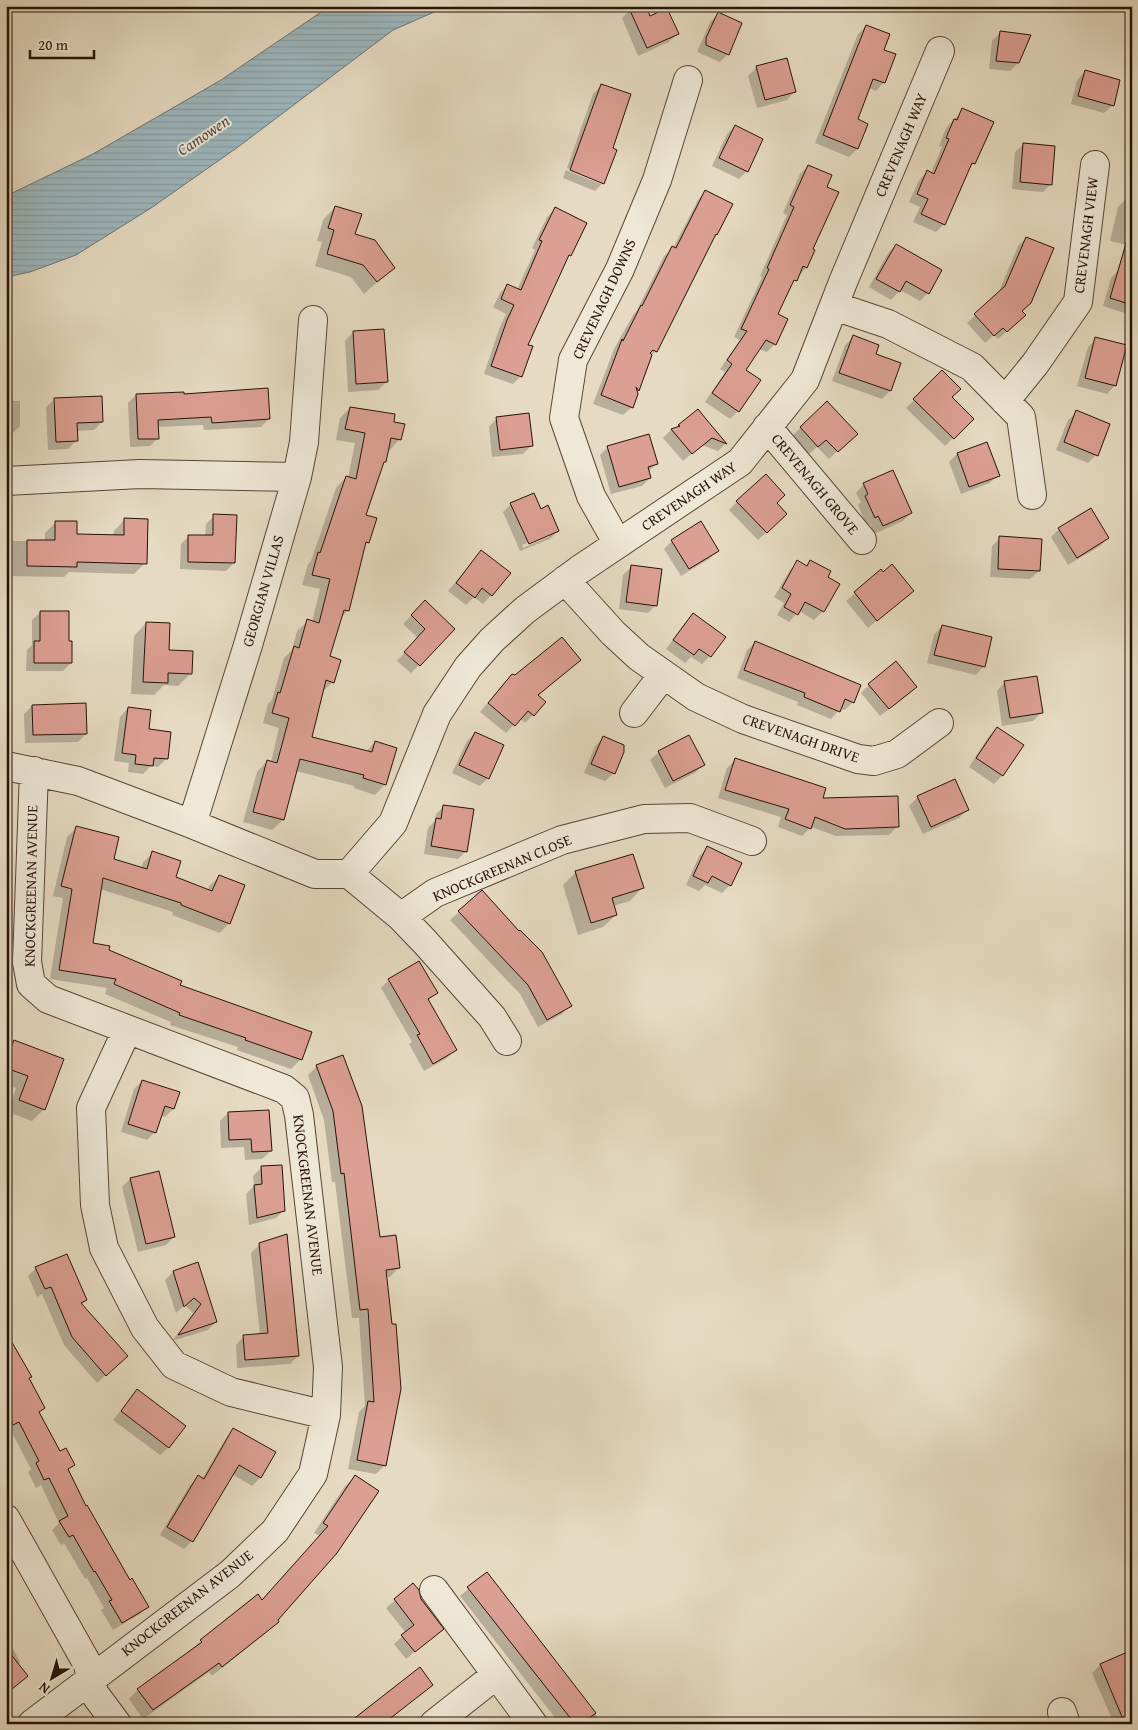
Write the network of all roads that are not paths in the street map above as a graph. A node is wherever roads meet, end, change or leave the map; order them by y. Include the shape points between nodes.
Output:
1 (940, 51) dead end
2 (688, 80) dead end
3 (1095, 165) dead end
4 (834, 306) junction
5 (313, 320) dead end
6 (1005, 401) junction
7 (768, 427) junction
8 (297, 477) junction
9 (6, 481) edge
10 (1032, 495) dead end
11 (862, 540) dead end
12 (618, 544) junction
13 (565, 580) junction
14 (662, 675) junction
15 (634, 713) dead end
16 (938, 723) dead end
17 (6, 766) edge
18 (34, 771) junction
19 (192, 824) junction
20 (752, 841) dead end
21 (349, 874) junction
22 (401, 917) junction
23 (126, 1030) junction
24 (507, 1041) dead end
25 (326, 1415) junction
26 (6, 1519) edge
27 (434, 1590) dead end
28 (496, 1675) junction
29 (90, 1678) junction
30 (32, 1724) edge
31 (117, 1724) edge
32 (434, 1724) edge
33 (533, 1724) edge

1 - 4 street, CREVENAGH WAY
2 - 12 street, CREVENAGH DOWNS via 657,180 620,269 573,360 567,398 564,418 590,496
3 - 6 street, CREVENAGH VIEW via 1078,302
4 - 6 street via 888,324 972,367
4 - 7 street, CREVENAGH WAY via 805,380
5 - 8 street, GEORGIAN VILLAS via 304,442
6 - 10 street via 1021,417
7 - 11 street, CREVENAGH GROVE
7 - 12 street, CREVENAGH WAY via 740,462
8 - 9 street via 140,474
8 - 19 street, GEORGIAN VILLAS
12 - 13 street, CREVENAGH WAY
13 - 14 street, CREVENAGH DRIVE via 613,633
13 - 21 street, CREVENAGH WAY via 525,610 468,667 438,714 393,823
14 - 15 street
14 - 16 street, CREVENAGH DRIVE via 696,697 743,719 858,759 874,761 897,754
17 - 18 street
18 - 19 street via 78,781
18 - 23 street, KNOCKGREENAN AVENUE via 27,962 31,984 48,999
19 - 21 street via 315,874
20 - 22 street, KNOCKGREENAN CLOSE via 690,818 644,819 562,840 435,893
21 - 22 street
22 - 24 street via 492,1017
23 - 25 street, KNOCKGREENAN AVENUE via 284,1089 295,1098 300,1115 328,1367
23 - 25 street via 91,1108 95,1205 108,1257 145,1328 174,1365 231,1392
25 - 29 street, KNOCKGREENAN AVENUE via 313,1474 275,1531 230,1574
26 - 29 street via 88,1665
27 - 28 street
28 - 32 street
28 - 33 street
29 - 30 street, KNOCKGREENAN AVENUE
29 - 31 street via 94,1693

